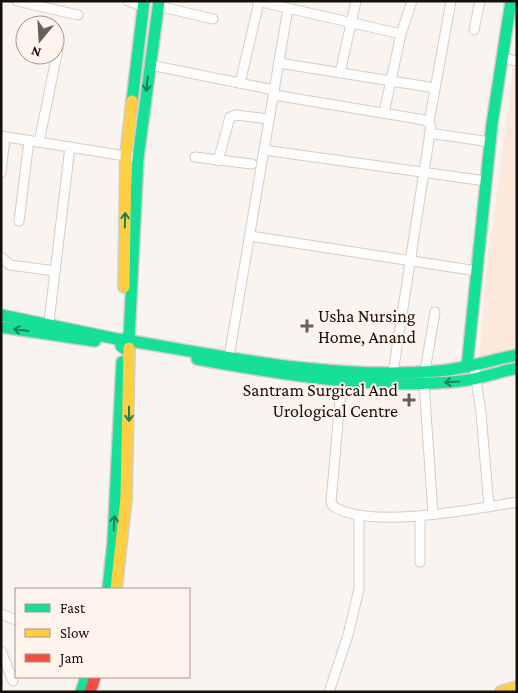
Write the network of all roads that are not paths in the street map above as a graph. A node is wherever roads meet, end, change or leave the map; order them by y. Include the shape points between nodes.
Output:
1 (17, 1) edge
2 (128, 1) edge
3 (258, 1) edge
4 (356, 1) edge
5 (412, 1) edge
6 (451, 1) edge
7 (480, 1) edge
8 (512, 1) edge
9 (144, 4) edge
10 (158, 4) edge
11 (291, 6) edge
12 (78, 15) dead end
13 (213, 19) dead end
14 (352, 21) junction
15 (474, 30) dead end
16 (401, 34) junction
17 (502, 58) junction
18 (517, 61) edge
19 (279, 63) junction
20 (54, 65) edge
21 (150, 65) junction
22 (340, 73) junction
23 (391, 81) junction
24 (240, 83) junction
25 (435, 88) junction
26 (274, 92) junction
27 (384, 113) junction
28 (270, 119) junction
29 (429, 122) junction
30 (429, 133) junction
31 (3, 137) edge
32 (34, 141) junction
33 (490, 142) junction
34 (70, 146) junction
35 (264, 150) junction
36 (126, 156) junction
37 (195, 157) dead end
38 (138, 158) junction
39 (218, 161) junction
40 (252, 164) dead end
41 (423, 172) junction
42 (1, 173) edge
43 (486, 181) junction
44 (19, 221) dead end
45 (250, 236) junction
46 (1, 257) edge
47 (410, 261) junction
48 (55, 270) junction
49 (476, 272) junction
50 (435, 312) dead end
51 (1, 315) edge
52 (1, 327) edge
53 (48, 328) junction
54 (126, 343) junction
55 (517, 355) edge
56 (229, 360) junction
57 (470, 366) junction
58 (517, 368) edge
59 (393, 373) junction
60 (342, 376) junction
61 (425, 377) junction
62 (475, 379) junction
63 (517, 502) edge
64 (489, 507) junction
65 (433, 514) junction
66 (359, 516) junction
67 (420, 516) junction
68 (420, 562) dead end
69 (108, 588) edge
70 (116, 588) edge
71 (1, 614) edge
72 (15, 620) edge
73 (1, 651) edge
74 (86, 678) edge
75 (95, 678) edge
76 (14, 681) dead end
77 (517, 687) edge
78 (81, 692) edge
79 (90, 692) edge
80 (329, 692) edge
81 (500, 692) edge

1 - 12 street
2 - 9 street
3 - 11 street
3 - 24 street
4 - 14 street
5 - 16 street
6 - 25 street
7 - 15 street
8 - 17 street
9 - 36 street
10 - 13 street
10 - 21 street
11 - 14 street
11 - 19 street
14 - 16 street
14 - 22 street
16 - 23 street
17 - 18 street
17 - 33 street
19 - 22 street
19 - 26 street
20 - 32 street
21 - 24 street
21 -> 38 street
22 - 23 street
23 - 25 street
23 - 27 street
24 - 26 street
25 - 29 street
26 - 27 street
26 - 28 street
27 - 29 street
28 - 35 street
28 - 39 street via 230,117
29 - 30 street
30 - 33 street
30 - 41 street
31 - 32 street
31 - 42 street
32 - 34 street
32 - 44 street
33 - 43 street
34 - 36 street
34 - 48 street
35 - 41 street
35 - 45 street
36 - 38 street
54 -> 36 street
37 - 39 street
38 - 54 street
39 - 40 street
41 - 43 street
41 - 47 street
43 - 49 street
45 - 47 street
45 - 56 street
46 - 48 street via 10,265
47 - 49 street
47 - 59 street
48 - 53 street
49 - 57 street
50 - 61 street
51 - 53 street
53 -> 52 street
53 - 54 street
54 - 56 street
69 -> 54 street
54 -> 70 street via 126,498
55 - 57 street
56 - 60 street
57 - 61 street
57 - 62 street
58 - 62 street
59 - 60 street
59 - 61 street
60 - 61 street
60 - 66 street via 331,502 336,509
62 -> 61 street
61 - 65 street
62 - 64 street
63 - 64 street
64 - 65 street
65 - 67 street
66 - 67 street
66 - 80 street via 358,589 348,635
67 - 68 street
71 - 72 street
73 - 76 street
74 - 78 street
75 - 79 street
77 - 81 street

